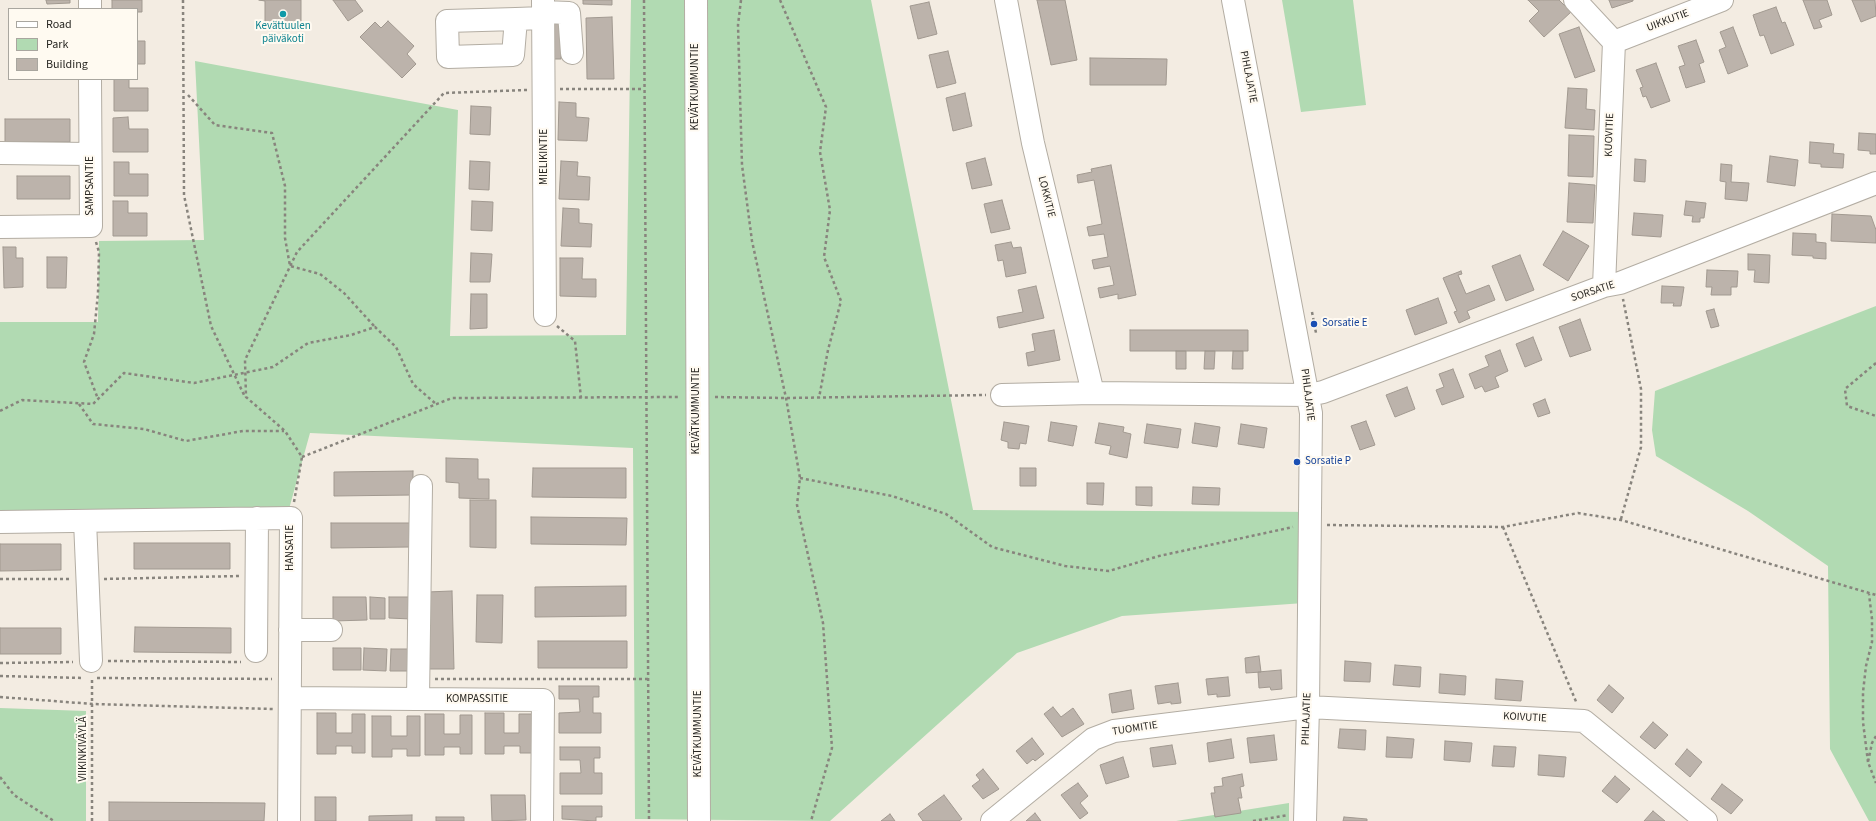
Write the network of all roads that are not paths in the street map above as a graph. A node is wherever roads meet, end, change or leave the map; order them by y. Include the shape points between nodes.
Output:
1 (696, 0) edge
2 (1006, 0) edge
3 (1233, 0) edge
4 (1575, 0) edge
5 (1722, 0) edge
6 (570, 6) edge
7 (543, 10) edge
8 (516, 18) dead end
9 (1614, 42) junction
10 (572, 53) dead end
11 (90, 80) edge
12 (0, 153) edge
13 (90, 154) junction
14 (1876, 183) edge
15 (0, 227) edge
16 (1612, 284) junction
17 (545, 315) road end
18 (1093, 393) junction
19 (1002, 395) road end
20 (1309, 395) junction
21 (421, 486) dead end
22 (257, 518) junction
23 (85, 520) junction
24 (0, 522) edge
25 (290, 630) junction
26 (331, 630) dead end
27 (256, 651) road end
28 (92, 670) road end
29 (418, 699) junction
30 (290, 704) junction
31 (1308, 707) junction
32 (1304, 817) edge
33 (289, 821) edge
34 (542, 821) edge
35 (699, 821) edge
36 (992, 821) edge
37 (1706, 821) edge

1 - 35 street, KEVÄTKUMMUNTIE
2 - 18 street, LOKKITIE via 1033,143
3 - 20 street, PIHLAJATIE
4 - 9 street
5 - 9 street, UIKKUTIE
6 - 7 street
6 - 10 street
7 - 8 street
7 - 17 street, MIELIKINTIE
9 - 16 street, KUOVITIE
11 - 13 street, SAMPSANTIE
12 - 13 street
13 - 15 street, SAMPSANTIE via 91,226
14 - 16 street, SORSATIE
16 - 20 street, SORSATIE
18 - 19 street
18 - 20 street
20 - 31 street, PIHLAJATIE via 1311,413
21 - 29 street
22 - 23 street, HANSATIE
22 - 25 street, HANSATIE via 291,518
22 - 27 street
23 - 24 street, HANSATIE
23 - 28 street
25 - 26 street
25 - 30 street, HANSATIE
29 - 30 street, KOMPASSITIE
29 - 34 street, KOMPASSITIE via 543,700
30 - 33 street, HANSATIE
31 - 32 street, PIHLAJATIE
31 - 36 street, TUOMITIE via 1114,731 1093,739
31 - 37 street, KOIVUTIE via 1584,721

